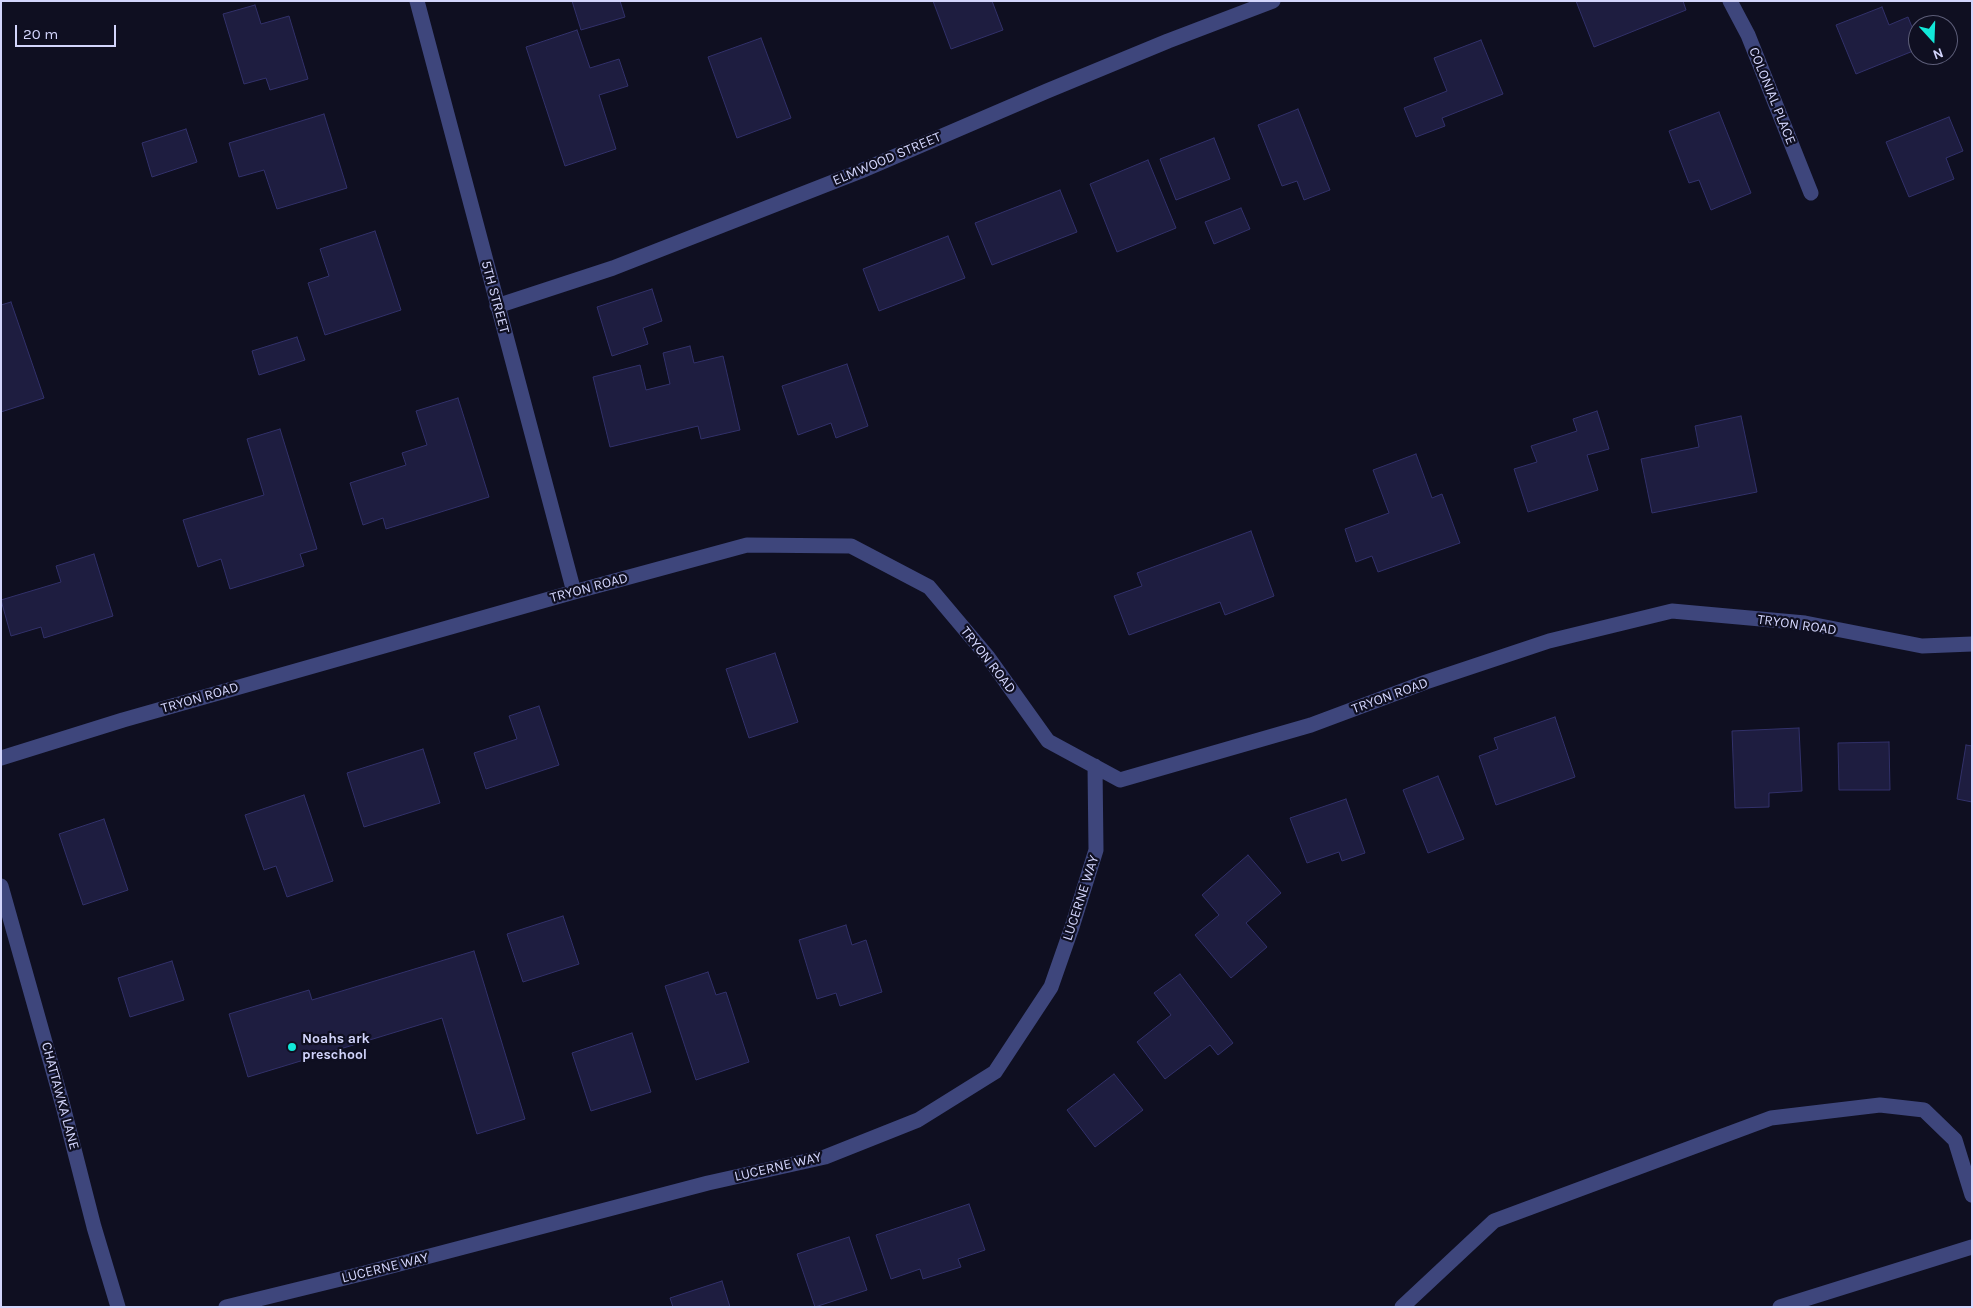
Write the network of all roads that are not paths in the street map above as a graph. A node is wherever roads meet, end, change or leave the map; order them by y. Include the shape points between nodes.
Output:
1 (417, 1) edge
2 (1273, 1) edge
3 (1730, 1) edge
4 (1811, 193) dead end
5 (497, 306) junction
6 (574, 592) junction
7 (1972, 644) edge
8 (1, 758) edge
9 (1095, 766) junction
10 (1, 886) edge
11 (1972, 1195) edge
12 (1972, 1247) edge
13 (118, 1307) edge
14 (226, 1307) edge
15 (1402, 1307) edge
16 (1780, 1307) edge

1 - 5 street, 5TH STREET
2 - 5 street, ELMWOOD STREET via 1047,90 852,175 613,268
3 - 4 street, COLONIAL PLACE via 1748,35
5 - 6 street, 5TH STREET
6 - 8 street, TRYON ROAD via 123,720
6 - 9 street, TRYON ROAD via 747,545 851,546 929,587 988,657 1048,741
7 - 9 street, TRYON ROAD via 1922,646 1804,623 1672,612 1549,641 1311,725 1120,780
9 - 14 street, LUCERNE WAY via 1096,850 1051,987 995,1072 972,1087 918,1120 825,1157 708,1183
10 - 13 street, CHATTAWKA LANE
11 - 15 street via 1956,1140 1924,1110 1880,1106 1770,1118 1494,1221
12 - 16 street

